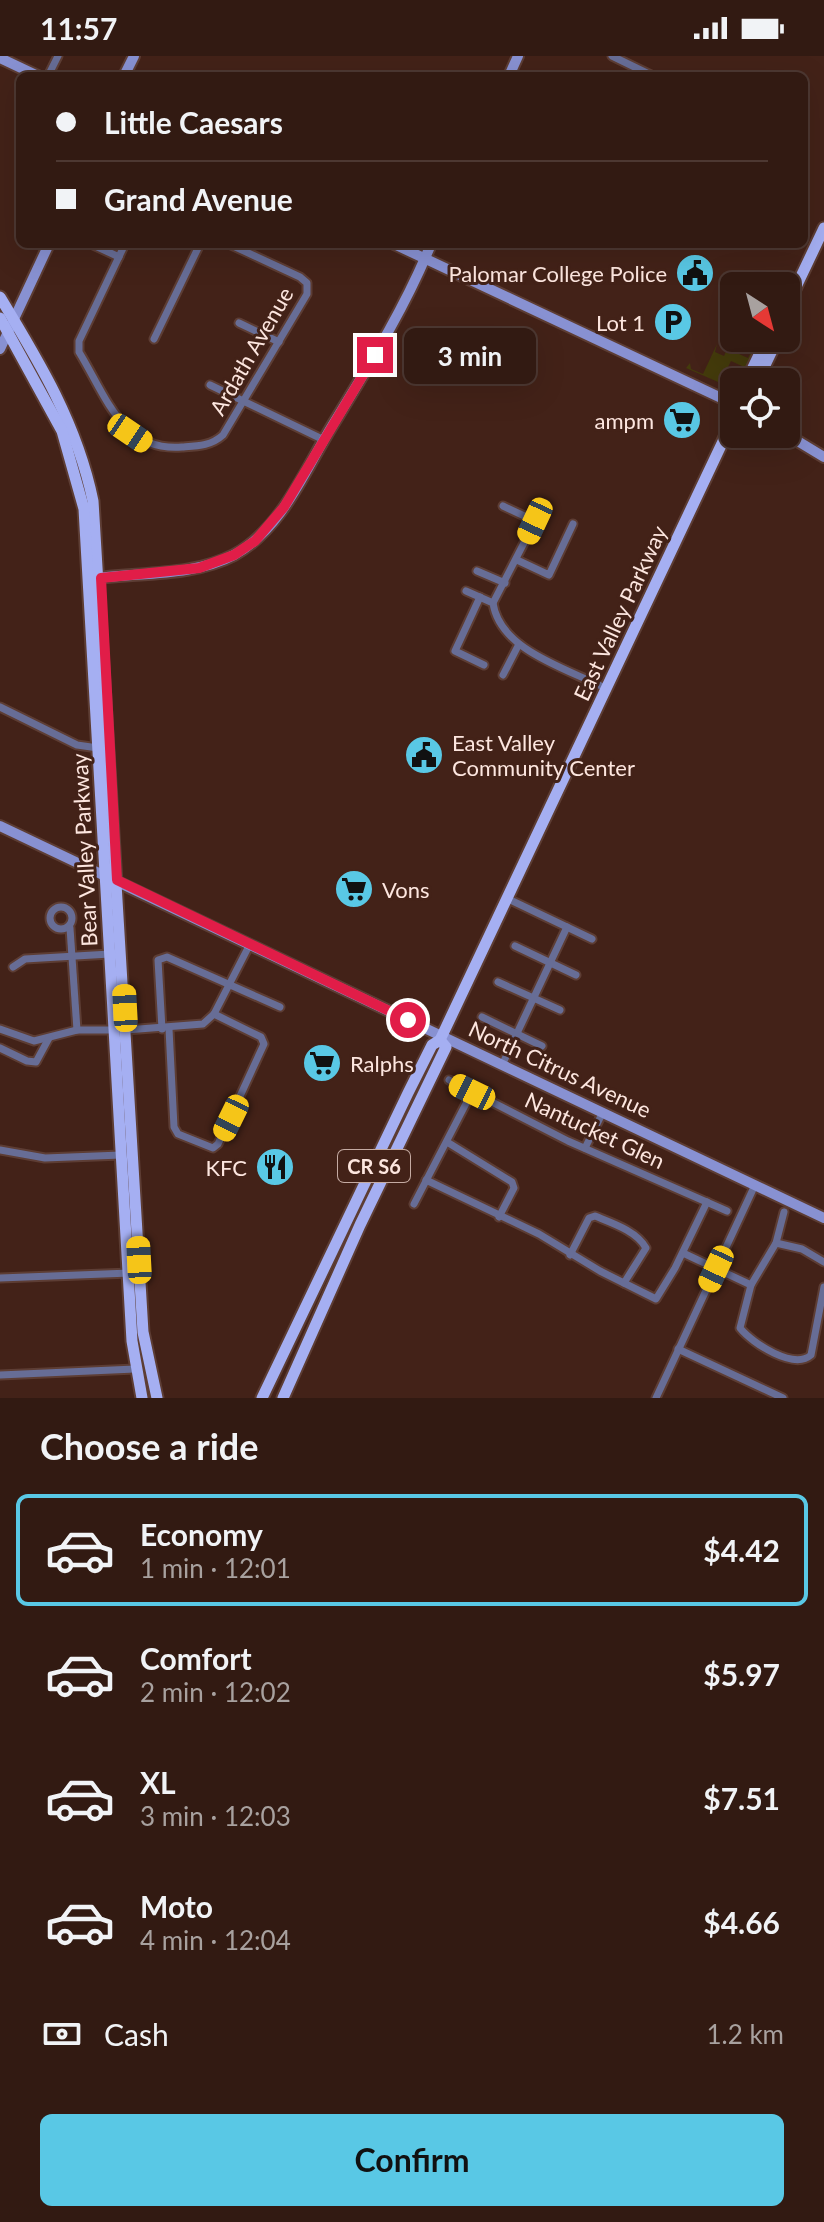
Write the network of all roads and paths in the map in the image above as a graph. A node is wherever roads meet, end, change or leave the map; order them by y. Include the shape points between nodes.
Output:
1 (612, 56) edge
2 (0, 58) edge
3 (30, 72) edge
4 (645, 72) edge
5 (824, 228) edge
6 (47, 248) edge
7 (100, 248) edge
8 (123, 248) edge
9 (198, 248) edge
10 (238, 248) edge
11 (402, 248) edge
12 (429, 248) edge
13 (119, 257) junction
14 (425, 259) junction
15 (800, 279) edge
16 (0, 297) edge
17 (0, 318) edge
18 (239, 323) dead end
19 (11, 325) junction
20 (154, 339) dead end
21 (279, 342) junction
22 (0, 349) edge
23 (210, 385) dead end
24 (720, 397) edge
25 (244, 401) junction
26 (324, 440) junction
27 (800, 442) edge
28 (720, 448) edge
29 (824, 457) edge
30 (503, 506) dead end
31 (542, 508) dead end
32 (535, 521) junction
33 (573, 524) dead end
34 (517, 560) junction
35 (477, 571) dead end
36 (95, 579) junction
37 (505, 583) junction
38 (466, 591) dead end
39 (480, 597) junction
40 (493, 603) junction
41 (519, 644) junction
42 (484, 665) dead end
43 (503, 675) dead end
44 (607, 689) junction
45 (0, 707) edge
46 (98, 748) junction
47 (0, 826) edge
48 (112, 878) junction
49 (506, 898) junction
50 (567, 927) junction
51 (70, 928) dead end
52 (592, 939) dead end
53 (250, 944) junction
54 (515, 946) dead end
55 (110, 954) junction
56 (73, 955) junction
57 (550, 963) junction
58 (13, 967) dead end
59 (576, 975) dead end
60 (498, 982) dead end
61 (229, 983) junction
62 (534, 998) junction
63 (280, 1007) dead end
64 (560, 1010) dead end
65 (214, 1014) junction
66 (482, 1017) dead end
67 (0, 1029) edge
68 (166, 1029) junction
69 (77, 1030) junction
70 (120, 1030) junction
71 (517, 1034) junction
72 (49, 1038) junction
73 (440, 1038) junction
74 (542, 1046) dead end
75 (0, 1048) edge
76 (503, 1063) junction
77 (449, 1080) dead end
78 (472, 1092) junction
79 (603, 1112) junction
80 (447, 1142) junction
81 (585, 1148) junction
82 (0, 1150) edge
83 (380, 1153) junction
84 (121, 1155) junction
85 (426, 1180) junction
86 (755, 1185) junction
87 (377, 1191) junction
88 (707, 1202) junction
89 (414, 1204) dead end
90 (727, 1211) dead end
91 (784, 1212) dead end
92 (499, 1217) junction
93 (824, 1218) edge
94 (776, 1243) junction
95 (683, 1253) junction
96 (570, 1255) junction
97 (824, 1262) edge
98 (716, 1269) junction
99 (134, 1272) junction
100 (0, 1278) edge
101 (624, 1283) junction
102 (751, 1285) junction
103 (824, 1287) edge
104 (678, 1349) junction
105 (135, 1369) junction
106 (0, 1375) edge
107 (142, 1398) edge
108 (157, 1398) edge
109 (262, 1398) edge
110 (283, 1398) edge
111 (656, 1398) edge
112 (783, 1398) edge

1 - 4 street
2 - 3 street
5 - 15 main road
6 - 19 street
7 - 13 street
8 - 13 street
9 - 20 street
10 - 21 street, Ardath Avenue via 307,283 307,294
11 - 14 street
12 - 14 street
13 - 25 street, Ardath Avenue via 79,341 79,352 125,427 155,447 204,446 223,435
14 - 24 street
14 - 26 street
16 - 19 main road, Bear Valley Parkway
17 - 19 main road, Bear Valley Parkway
18 - 21 street
19 - 22 street
19 - 36 main road, Bear Valley Parkway via 71,455
21 - 25 street, Ardath Avenue
23 - 25 street
25 - 26 street
26 - 36 street via 264,533 234,555 199,568
27 - 29 street
28 - 44 main road, East Valley Parkway / CR S6
30 - 32 street
31 - 32 street
32 - 34 street
33 - 34 street via 549,575
34 - 37 street
35 - 37 street
36 - 46 main road, Bear Valley Parkway
36 - 48 main road, Bear Valley Parkway
37 - 40 street
38 - 39 street
39 - 40 street
39 - 42 street via 455,651
40 - 41 street via 505,633
41 - 43 street
41 - 44 street
44 - 49 main road, East Valley Parkway / CR S6
45 - 46 street via 77,745
46 - 48 main road, Bear Valley Parkway
47 - 48 street, North Citrus Avenue
48 - 53 street, North Citrus Avenue
48 - 55 main road, Bear Valley Parkway
48 - 70 main road, Bear Valley Parkway
49 - 50 street
49 - 73 main road, East Valley Parkway / CR S6
50 - 52 street
50 - 57 street
51 - 56 street
53 - 61 street
53 - 73 street, North Citrus Avenue
54 - 57 street
55 - 56 street
55 - 70 main road, Bear Valley Parkway
56 - 58 street via 25,959
56 - 69 street
57 - 59 street
57 - 62 street
60 - 62 street
61 - 63 street
61 - 65 street
61 - 68 street via 174,957 158,960
62 - 64 street
62 - 71 street
65 - 68 street via 194,1027
65 - 68 street via 261,1037 264,1044 213,1148 178,1134 174,1127
66 - 71 street
67 - 72 street via 34,1041
68 - 70 street
69 - 70 street
69 - 72 street
70 - 84 main road, Bear Valley Parkway
70 - 99 main road, Bear Valley Parkway
71 - 74 street
71 - 76 street
72 - 75 street via 36,1062
73 - 76 street, North Citrus Avenue
73 - 83 main road, East Valley Parkway / CR S6
73 - 87 main road, East Valley Parkway / CR S6 via 446,1047
76 - 79 street, North Citrus Avenue
77 - 78 street, Nantucket Glen
78 - 80 street
78 - 81 street, Nantucket Glen
79 - 81 street
79 - 86 street, North Citrus Avenue
80 - 85 street
80 - 92 street via 512,1182
81 - 88 street, Nantucket Glen
82 - 84 street via 45,1158
83 - 87 main road via 385,1159
83 - 109 main road, East Valley Parkway / CR S6
84 - 99 main road, Bear Valley Parkway
85 - 89 street
85 - 92 street
86 - 93 street, North Citrus Avenue
86 - 98 street
87 - 110 main road, East Valley Parkway / CR S6
88 - 90 street, Nantucket Glen
88 - 95 street
91 - 94 street
92 - 96 street
94 - 97 street
94 - 102 street
95 - 98 street
95 - 101 street via 656,1299
96 - 101 street
96 - 101 street via 589,1218 622,1228 646,1248
98 - 102 street
98 - 104 street
99 - 100 street
99 - 105 main road, Bear Valley Parkway
99 - 108 main road, Bear Valley Parkway
102 - 103 street via 740,1328 771,1350 801,1362 811,1355
104 - 111 street
104 - 112 street
105 - 106 street
105 - 107 main road, Bear Valley Parkway

